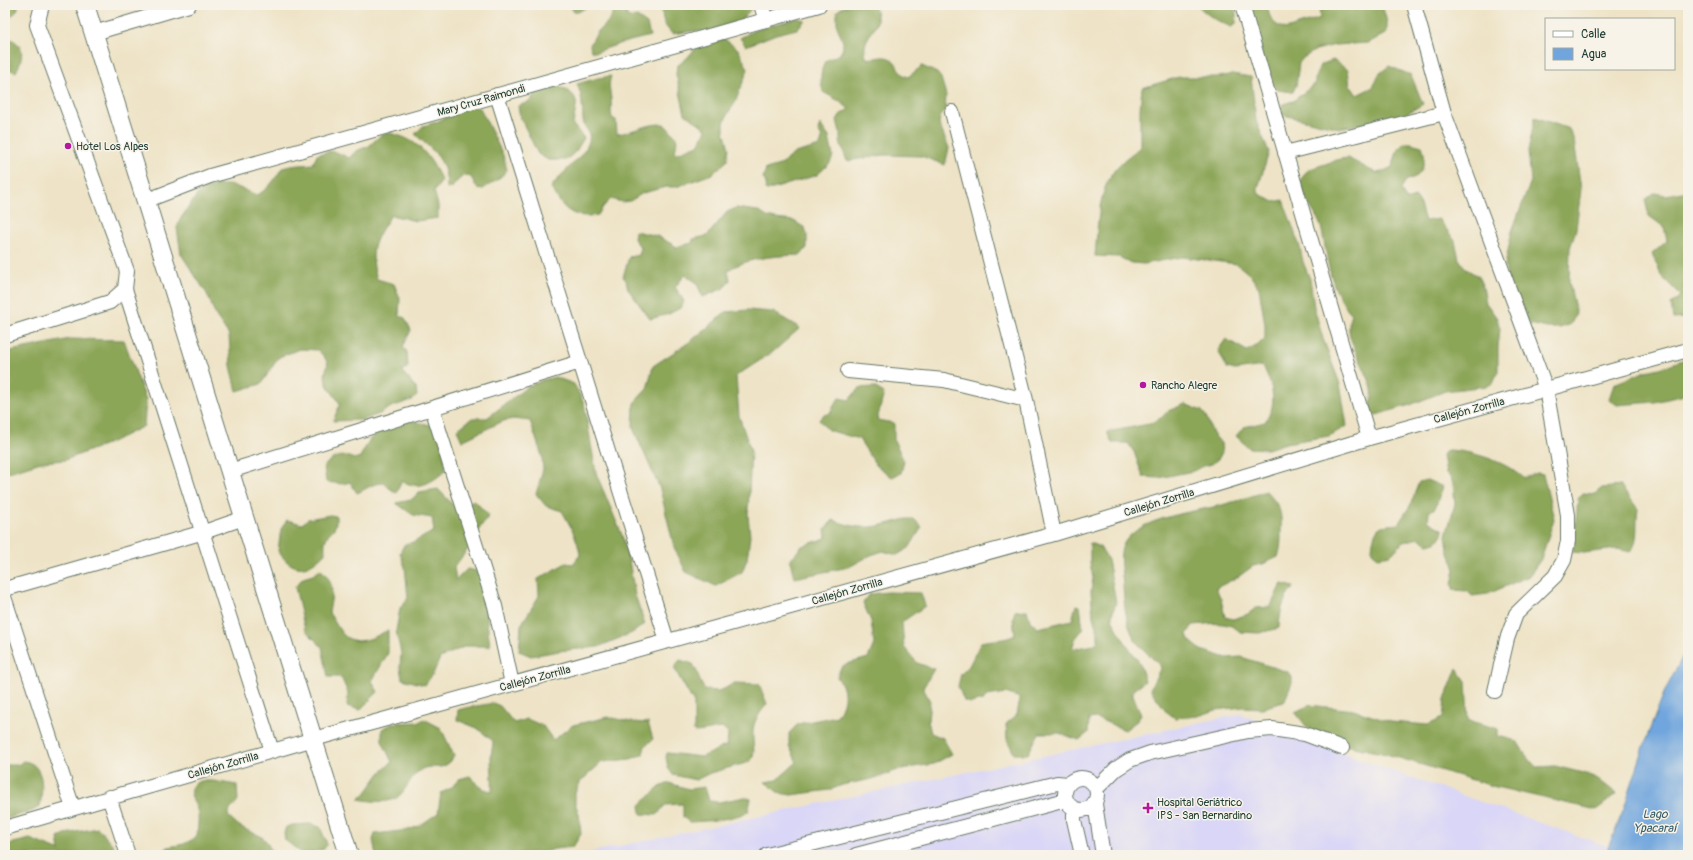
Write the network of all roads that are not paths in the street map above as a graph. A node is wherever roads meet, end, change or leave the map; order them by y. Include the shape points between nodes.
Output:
1 (42, 5) edge
2 (85, 5) edge
3 (189, 5) edge
4 (762, 5) edge
5 (819, 5) edge
6 (1242, 5) edge
7 (1414, 5) edge
8 (766, 20) junction
9 (94, 33) junction
10 (497, 95) junction
11 (952, 112) dead end
12 (1444, 113) junction
13 (1285, 153) junction
14 (145, 201) junction
15 (125, 289) junction
16 (5, 335) edge
17 (1688, 350) edge
18 (580, 362) junction
19 (848, 372) dead end
20 (1546, 388) junction
21 (1026, 400) junction
22 (432, 408) junction
23 (1369, 438) junction
24 (230, 471) junction
25 (244, 518) junction
26 (204, 532) junction
27 (1054, 534) junction
28 (5, 589) edge
29 (5, 600) edge
30 (667, 641) junction
31 (512, 684) junction
32 (1495, 691) dead end
33 (314, 739) junction
34 (1342, 748) dead end
35 (272, 751) junction
36 (1068, 784) junction
37 (1097, 788) junction
38 (109, 797) junction
39 (1070, 804) junction
40 (1095, 804) junction
41 (73, 808) junction
42 (5, 828) edge
43 (128, 855) edge
44 (349, 855) edge
45 (767, 855) edge
46 (856, 855) edge
47 (1082, 855) edge
48 (1103, 855) edge

1 - 15 street via 37,25 127,271
2 - 9 main road
3 - 9 street
4 - 8 street
5 - 8 street, Mary Cruz Raimondi
6 - 13 street
7 - 12 street
8 - 10 street, Mary Cruz Raimondi
9 - 14 main road
10 - 14 street, Mary Cruz Raimondi via 210,176
10 - 18 street
11 - 21 street
12 - 13 street
12 - 20 street
13 - 23 street
14 - 24 main road
15 - 16 street via 110,302
15 - 26 street
17 - 20 street, Callejón Zorrilla
18 - 22 street
18 - 30 street
19 - 21 street via 944,380
20 - 23 street, Callejón Zorrilla
20 - 32 street via 1568,515 1568,541 1564,560 1555,576 1516,614 1507,639
21 - 27 street
22 - 24 street
22 - 31 street via 495,606
23 - 27 street, Callejón Zorrilla
24 - 25 main road
25 - 26 street
25 - 33 main road
26 - 28 street
26 - 35 street
27 - 30 street, Callejón Zorrilla
29 - 41 street
30 - 31 street, Callejón Zorrilla
31 - 33 street, Callejón Zorrilla
33 - 35 street, Callejón Zorrilla
33 - 44 main road
34 - 37 street via 1305,734 1272,729 1248,731 1150,753 1130,760 1116,768
35 - 38 street, Callejón Zorrilla
36 - 37 street via 1078,778 1084,778 1094,783
36 - 39 street via 1066,789
36 - 45 street via 1056,783
37 - 40 street
38 - 41 street, Callejón Zorrilla
38 - 43 street
39 - 40 street via 1085,810
39 - 46 street
39 - 47 street
40 - 48 street
41 - 42 street, Callejón Zorrilla

